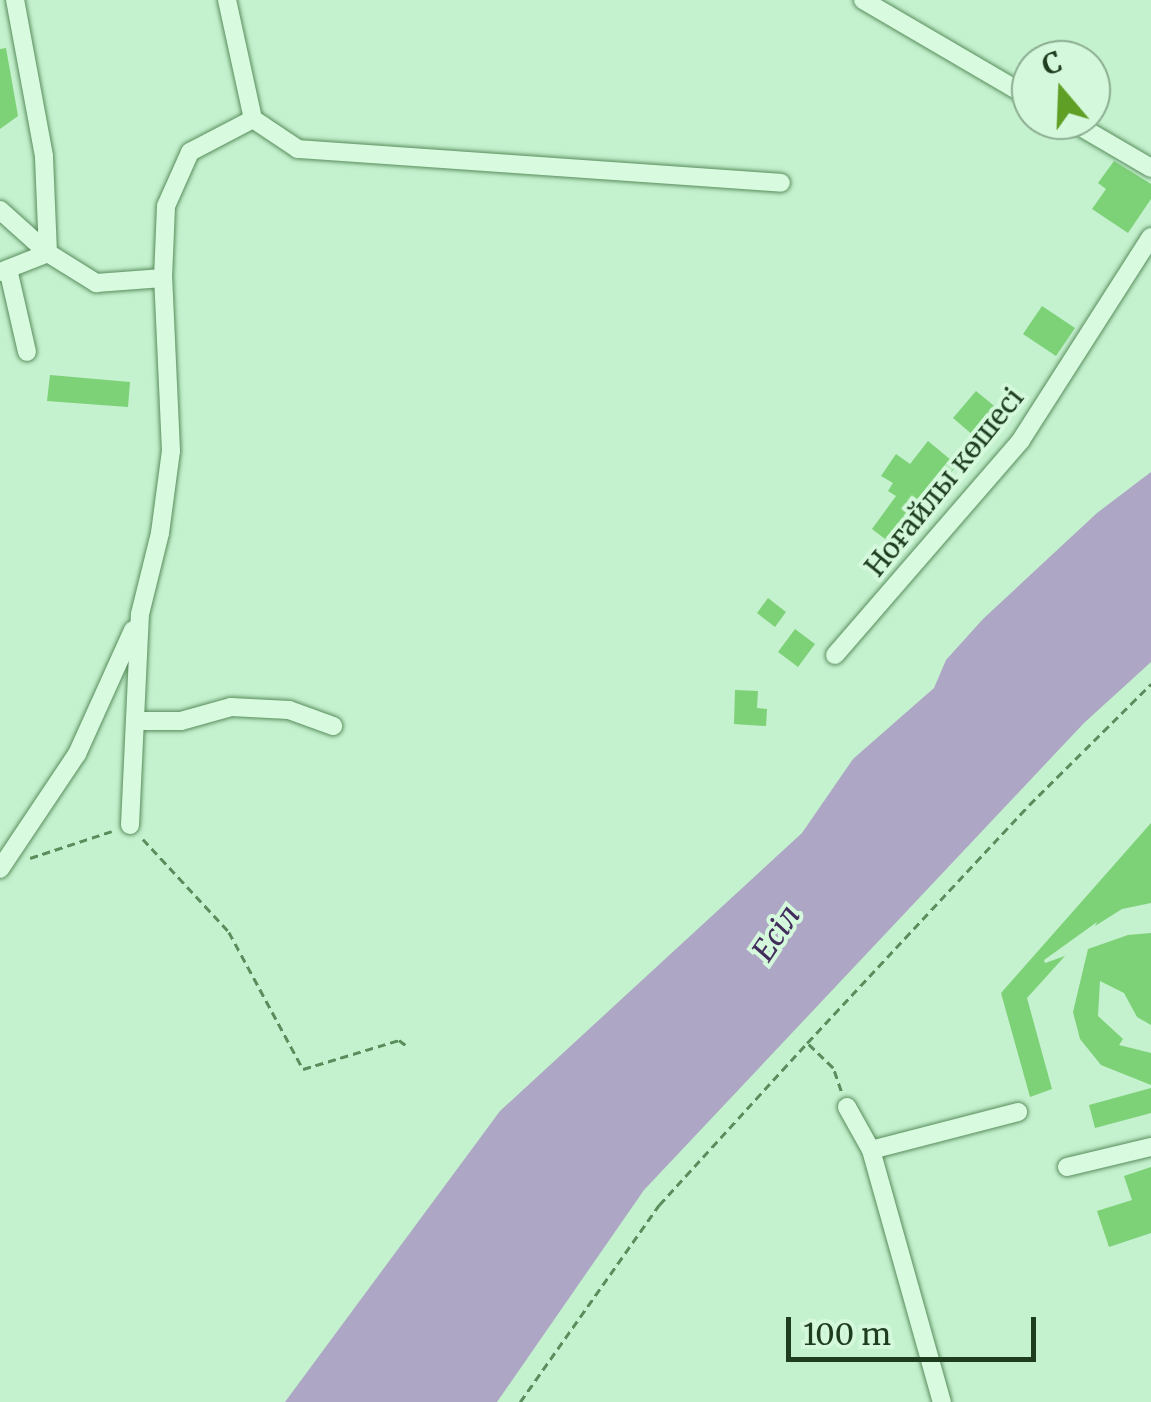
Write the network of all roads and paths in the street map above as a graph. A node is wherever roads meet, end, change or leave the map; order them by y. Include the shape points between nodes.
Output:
1 (15, 0) edge
2 (227, 0) edge
3 (863, 0) edge
4 (1011, 86) edge
5 (253, 119) junction
6 (1103, 140) edge
7 (1151, 168) edge
8 (781, 183) dead end
9 (0, 210) edge
10 (1151, 237) edge
11 (48, 253) junction
12 (4, 271) edge
13 (164, 278) junction
14 (27, 352) dead end
15 (140, 614) junction
16 (836, 655) dead end
17 (1151, 684) edge
18 (135, 721) junction
19 (334, 726) dead end
20 (130, 825) junction
21 (0, 868) edge
22 (807, 1043) junction
23 (407, 1046) dead end
24 (847, 1107) joint
25 (1018, 1112) dead end
26 (1151, 1148) edge
27 (871, 1150) junction
28 (1067, 1167) dead end
29 (520, 1402) edge
30 (942, 1402) edge

1 - 11 street via 44,156
2 - 5 street
3 - 4 street
5 - 8 street via 298,149
5 - 13 street via 190,152 166,206
6 - 7 street
9 - 11 street
10 - 16 street, Ноғайлы көшесі via 1021,440
11 - 12 street
11 - 13 street via 96,282
12 - 14 street
13 - 15 street via 171,451
15 - 18 street
15 - 21 street via 77,754
17 - 22 path via 1028,805
18 - 19 street via 181,721 231,708 289,710
18 - 20 street
20 - 21 path
20 - 23 path via 229,932 303,1069 399,1040
22 - 24 path via 833,1068
22 - 29 path via 659,1204
24 - 27 street
25 - 27 street
26 - 28 street
27 - 30 street

